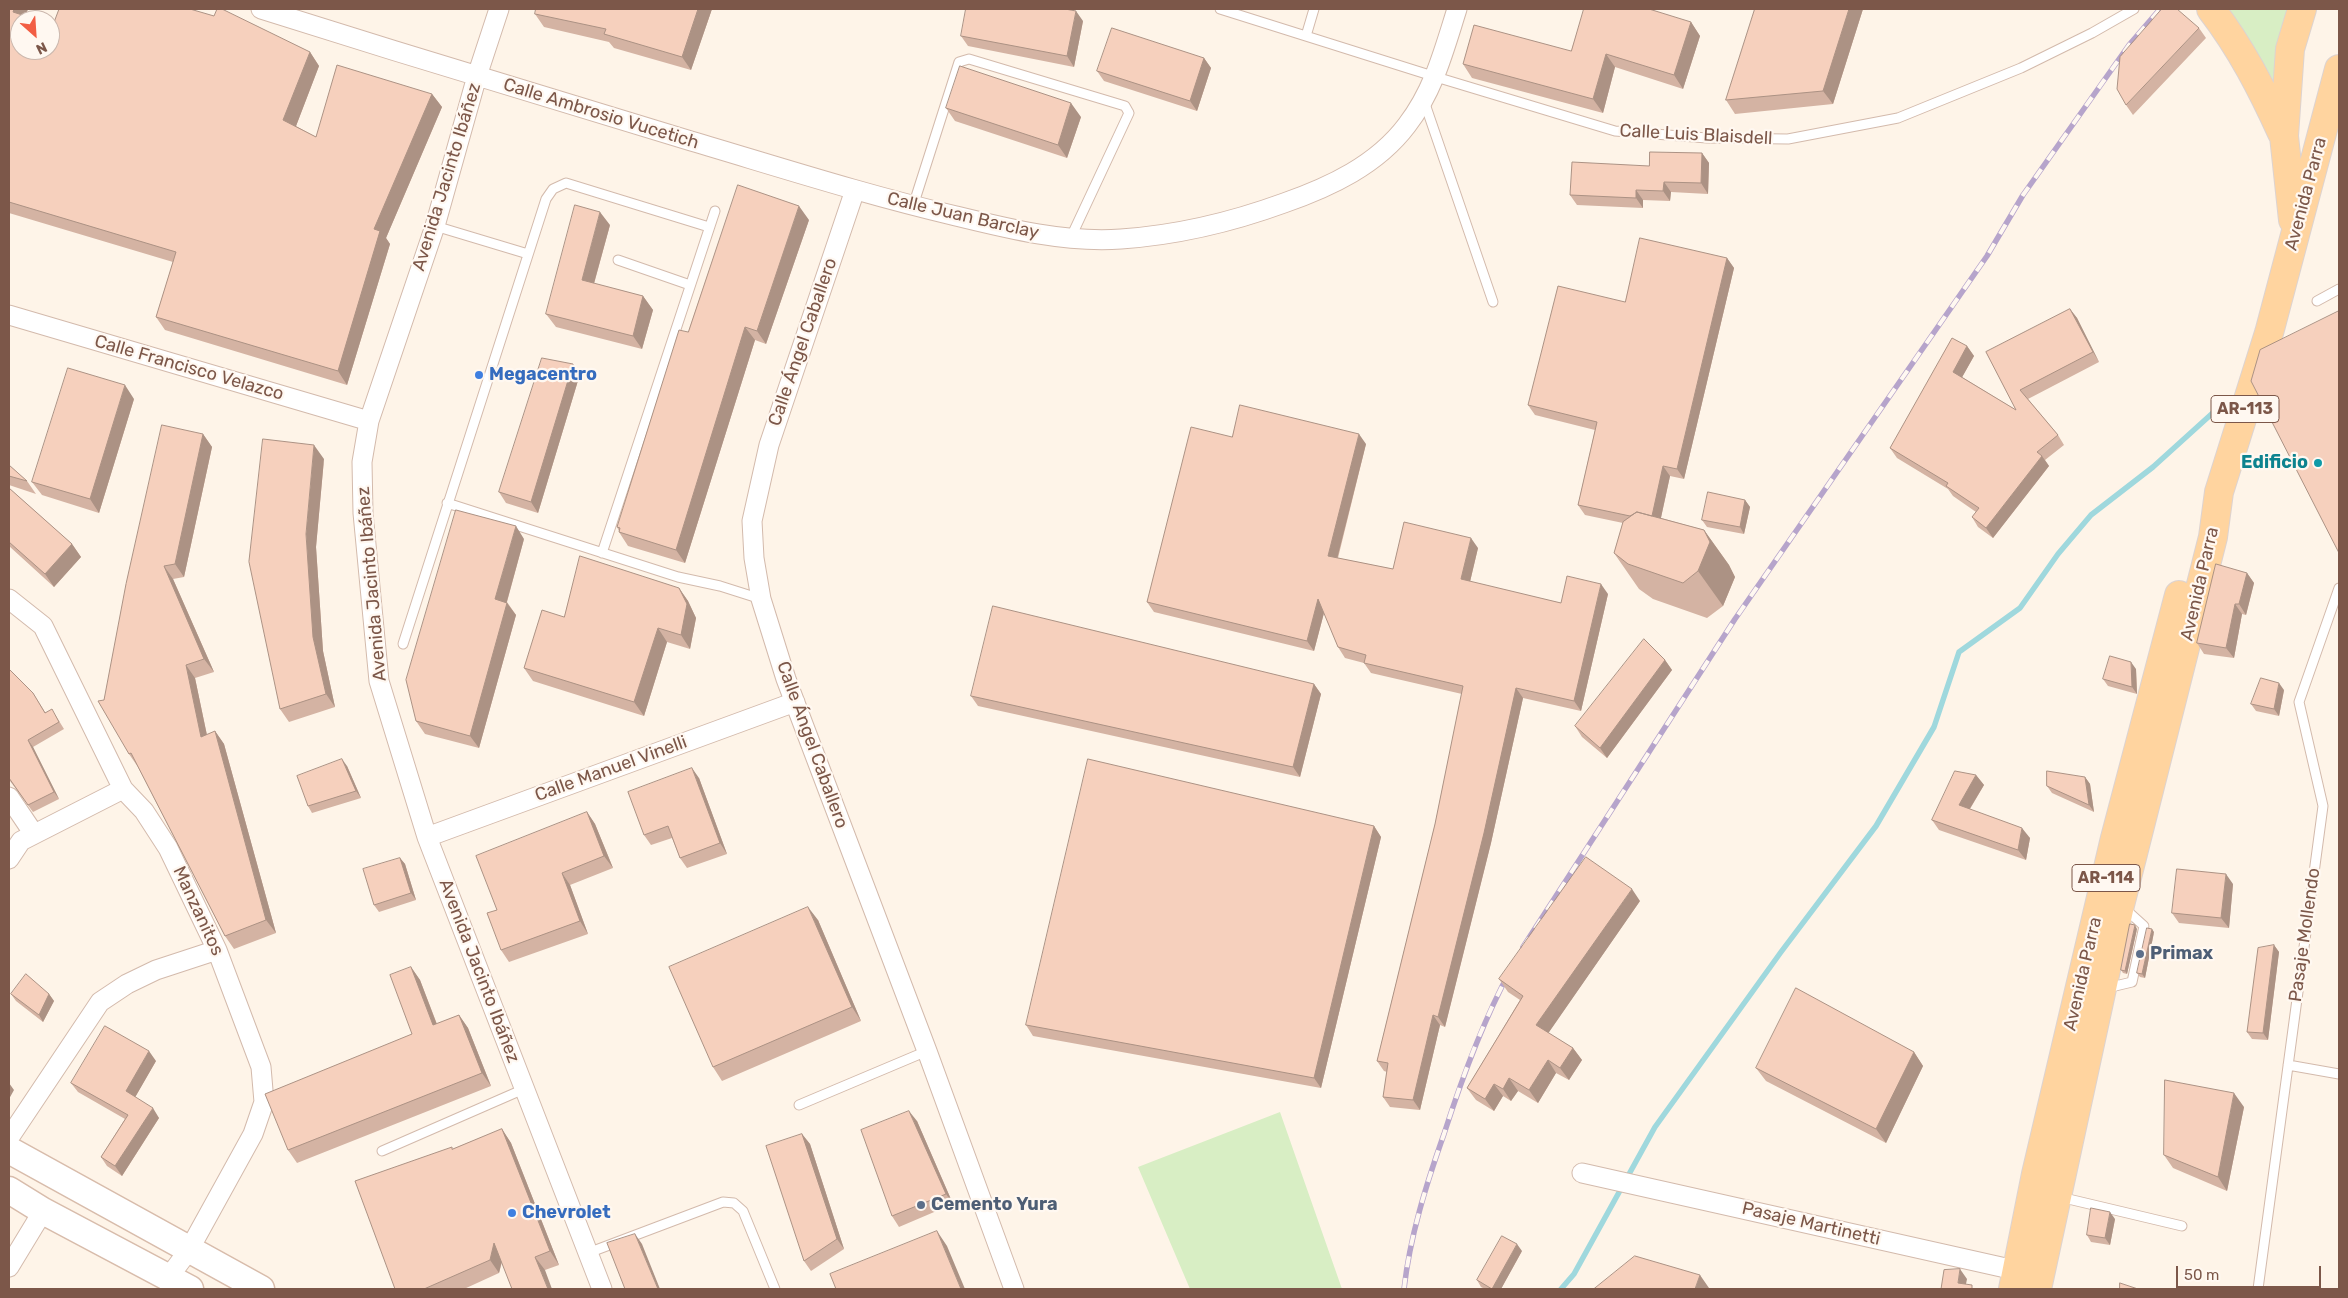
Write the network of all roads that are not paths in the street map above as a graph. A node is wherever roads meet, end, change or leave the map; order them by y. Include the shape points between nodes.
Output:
1 (261, 9) edge
2 (499, 9) edge
3 (1220, 9) edge
4 (1314, 9) edge
5 (1457, 9) edge
6 (2134, 9) edge
7 (2212, 9) edge
8 (2302, 9) edge
9 (1306, 36) junction
10 (2339, 69) edge
11 (477, 76) junction
12 (1436, 77) junction
13 (1424, 98) junction
14 (2284, 136) junction
15 (855, 190) junction
16 (913, 206) junction
17 (715, 211) dead end
18 (435, 226) junction
19 (709, 227) junction
20 (2295, 235) junction
21 (1071, 237) junction
22 (528, 254) junction
23 (618, 260) dead end
24 (690, 285) junction
25 (2339, 289) edge
26 (2317, 301) dead end
27 (1494, 302) dead end
28 (9, 315) edge
29 (369, 421) junction
30 (2220, 489) junction
31 (447, 503) junction
32 (602, 553) junction
33 (2339, 588) edge
34 (761, 598) junction
35 (9, 599) edge
36 (403, 644) dead end
37 (795, 702) junction
38 (123, 789) junction
39 (9, 797) edge
40 (34, 834) junction
41 (427, 837) junction
42 (9, 860) edge
43 (217, 950) junction
44 (2090, 990) junction
45 (927, 1051) junction
46 (2288, 1065) junction
47 (2339, 1074) edge
48 (524, 1089) junction
49 (799, 1105) dead end
50 (9, 1138) edge
51 (9, 1150) edge
52 (382, 1151) dead end
53 (1582, 1173) dead end
54 (9, 1190) edge
55 (2045, 1193) junction
56 (43, 1211) junction
57 (2182, 1226) dead end
58 (189, 1250) junction
59 (588, 1253) junction
60 (9, 1268) edge
61 (2027, 1281) edge
62 (179, 1284) edge
63 (261, 1289) edge
64 (602, 1289) edge
65 (775, 1289) edge
66 (1014, 1289) edge
67 (2258, 1289) edge

1 - 11 street, Calle Ambrosio Vucetich
2 - 11 street, Avenida Jacinto Ibáñez
3 - 9 lane, Calle Luis Blaisdell
4 - 9 lane
5 - 12 street, Calle Juan Barclay
6 - 12 lane, Calle Luis Blaisdell via 2092,34 2021,68 1898,118 1788,139 1707,138 1615,131
7 - 14 main road via 2256,75
8 - 14 main road via 2290,49
9 - 12 lane, Calle Luis Blaisdell
10 - 20 main road, Avenida Parra / AR-113
11 - 15 street, Calle Ambrosio Vucetich
11 - 18 street, Avenida Jacinto Ibáñez
12 - 13 street, Calle Juan Barclay
13 - 21 street, Calle Juan Barclay via 1408,124 1380,155 1300,197 1236,220 1173,233 1118,240
13 - 27 lane
14 - 20 main road
15 - 16 street, Calle Juan Barclay
15 - 34 street, Calle Ángel Caballero via 769,444 758,486 752,521
16 - 21 street, Calle Juan Barclay via 1018,231
16 - 21 lane via 958,62 969,59 1125,106 1129,113
17 - 19 lane
18 - 22 lane
18 - 29 street, Avenida Jacinto Ibáñez
19 - 22 lane via 566,183 553,189 546,199
19 - 24 lane
20 - 30 main road, Avenida Parra / AR-113 via 2269,333
22 - 31 lane
23 - 24 lane
24 - 32 lane
25 - 26 lane
28 - 29 street, Calle Francisco Velazco
29 - 41 street, Avenida Jacinto Ibáñez via 362,462 363,513 378,682
30 - 44 main road, Avenida Parra / AR-114 via 2213,537 2120,905
30 - 44 main road, Avenida Parra / AR-114 via 2194,536 2115,838
31 - 32 lane
31 - 36 lane
32 - 34 lane
33 - 46 lane, Pasaje Mollendo via 2299,702 2323,806
34 - 37 street, Calle Ángel Caballero
35 - 38 street, Manzanitos via 43,626
37 - 41 street, Calle Manuel Vinelli
37 - 45 street, Calle Ángel Caballero
38 - 40 street
38 - 43 street, Manzanitos via 144,811 168,848
39 - 40 street
40 - 42 street via 21,841
41 - 48 street, Avenida Jacinto Ibáñez
43 - 50 street via 156,970 100,1002
43 - 58 street, Manzanitos via 261,1067 264,1102 253,1134
44 - 55 main road, Avenida Parra / AR-114
45 - 49 lane
45 - 66 street, Calle Ángel Caballero
46 - 47 lane
46 - 67 lane, Pasaje Mollendo
48 - 52 lane
48 - 59 street, Avenida Jacinto Ibáñez
51 - 58 main road
53 - 61 street, Pasaje Martinetti
54 - 56 main road
55 - 57 lane
55 - 61 main road, Avenida Parra / AR-114
56 - 60 street
56 - 62 main road
58 - 62 street, Manzanitos
58 - 63 main road
59 - 64 street, Avenida Jacinto Ibáñez
59 - 65 lane via 723,1202 734,1203 743,1211

